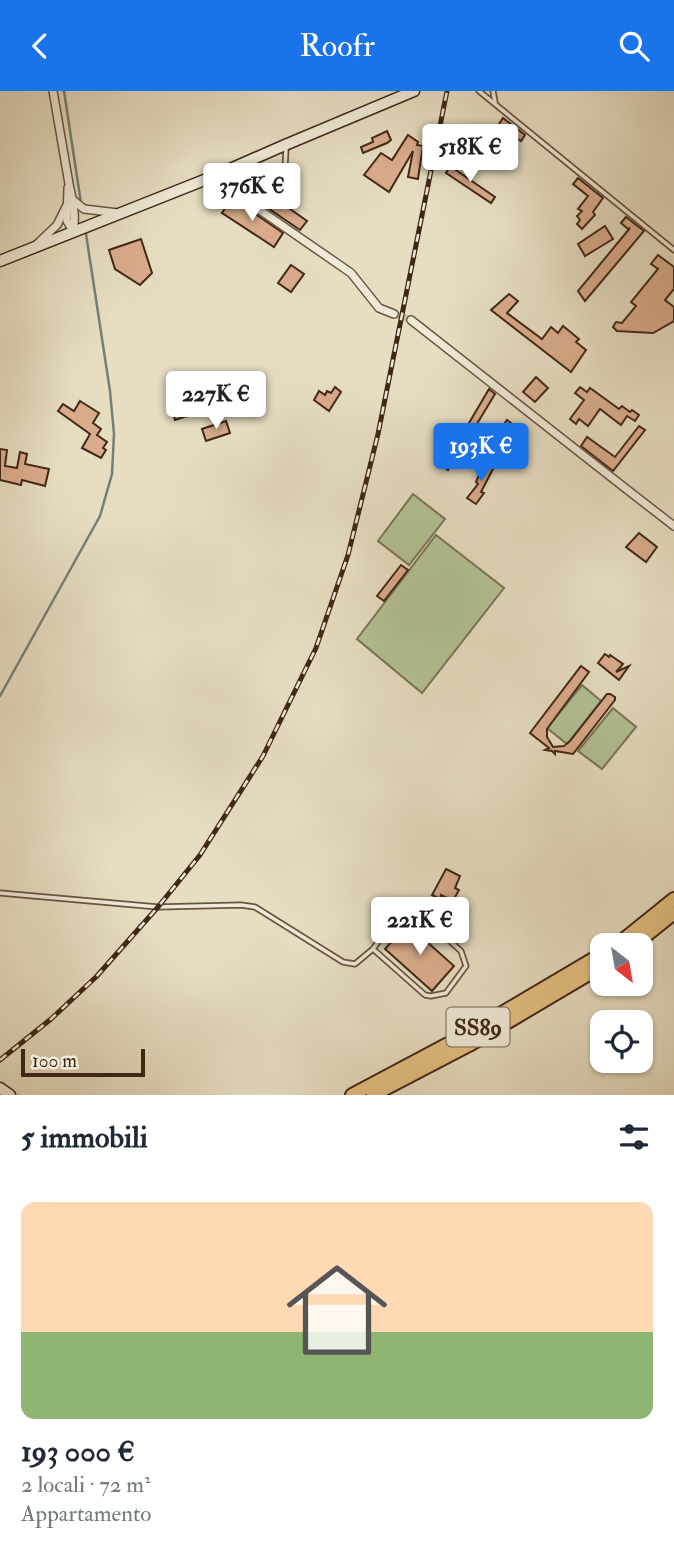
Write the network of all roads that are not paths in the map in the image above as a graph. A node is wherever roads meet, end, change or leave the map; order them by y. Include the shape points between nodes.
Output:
1 (53, 91) edge
2 (414, 91) edge
3 (479, 91) edge
4 (493, 91) edge
5 (495, 104) junction
6 (285, 145) junction
7 (239, 166) junction
8 (212, 177) junction
9 (70, 202) junction
10 (119, 213) junction
11 (73, 232) junction
12 (34, 247) junction
13 (674, 250) edge
14 (0, 261) edge
15 (394, 314) tunnel mouth
16 (411, 320) tunnel mouth
17 (674, 526) edge
18 (0, 893) edge
19 (674, 899) edge
20 (674, 913) edge
21 (632, 933) edge
22 (649, 933) edge
23 (373, 949) junction
24 (590, 961) edge
25 (590, 973) edge
26 (0, 1088) edge
27 (10, 1095) edge
28 (352, 1095) edge
29 (373, 1095) edge

1 - 9 street
2 - 6 main road
3 - 5 lane
4 - 5 lane
5 - 13 lane
6 - 7 main road
6 - 7 lane via 285,169 271,178 254,179
7 - 8 main road
8 - 10 main road
8 - 15 street via 351,272 379,308
9 - 10 street via 83,209
9 - 11 street
9 - 12 street via 57,225
10 - 11 main road
11 - 12 main road
12 - 14 main road
16 - 17 street
18 - 23 lane via 158,907 255,907 344,962 355,964
19 - 21 highway
20 - 22 highway
23 - 23 lane via 425,995 446,993 466,966 461,951 443,935 402,913
24 - 28 highway, SS89
25 - 29 highway, SS89
26 - 27 main road

